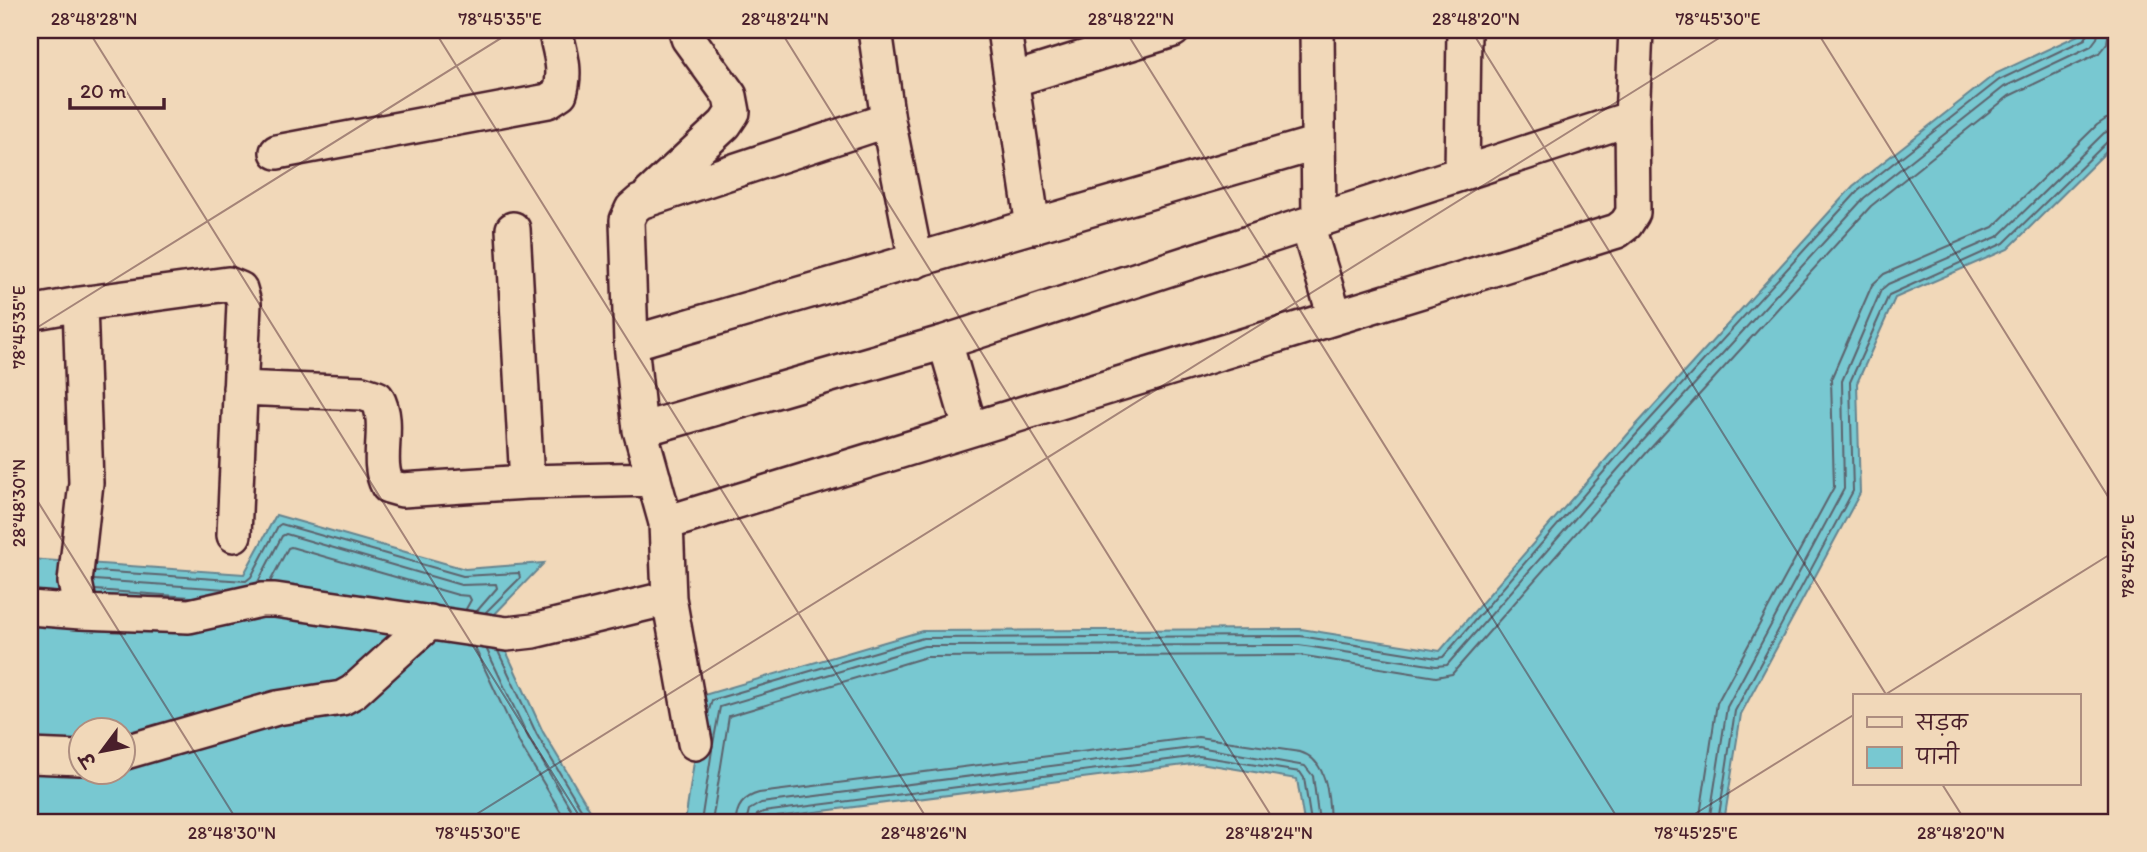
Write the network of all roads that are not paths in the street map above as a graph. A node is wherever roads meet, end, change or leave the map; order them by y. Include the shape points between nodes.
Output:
1 (555, 30) edge
2 (686, 30) edge
3 (875, 30) edge
4 (1004, 30) edge
5 (1173, 30) edge
6 (1318, 30) edge
7 (1464, 30) edge
8 (1636, 30) edge
9 (1012, 80) junction
10 (1632, 118) junction
11 (888, 120) junction
12 (1318, 143) junction
13 (277, 152) dead end
14 (1462, 173) junction
15 (640, 202) junction
16 (1313, 222) junction
17 (1033, 227) junction
18 (513, 229) dead end
19 (916, 261) junction
20 (80, 304) junction
21 (30, 313) edge
22 (1335, 317) junction
23 (945, 342) junction
24 (631, 343) junction
25 (240, 388) junction
26 (970, 428) junction
27 (640, 430) junction
28 (654, 479) junction
29 (527, 482) junction
30 (666, 523) junction
31 (234, 535) dead end
32 (669, 597) junction
33 (30, 608) edge
34 (81, 612) junction
35 (430, 622) junction
36 (695, 743) dead end
37 (136, 749) edge
38 (30, 756) edge
39 (66, 757) edge

1 - 13 street via 564,80 560,93 548,101
2 - 15 street via 730,96 733,112
3 - 11 street
4 - 9 street
5 - 9 street
6 - 12 street
7 - 14 street
8 - 10 street
9 - 17 street
10 - 14 street
10 - 22 street via 1633,213 1617,231
11 - 15 street
11 - 19 street
12 - 16 street
12 - 17 street
14 - 16 street
15 - 24 street via 628,220
16 - 22 street
16 - 23 street
17 - 19 street
18 - 29 street
19 - 24 street
20 - 21 street
20 - 25 street via 228,284 240,289 244,303
20 - 34 street via 86,483 75,582
22 - 26 street
23 - 26 street
23 - 27 street
24 - 27 street
25 - 29 street via 362,393 377,398 383,410 387,486 402,490
25 - 31 street
26 - 30 street
27 - 28 street
28 - 29 street
28 - 30 street
30 - 32 street
32 - 35 street via 521,633
32 - 36 street
33 - 34 street
34 - 35 street via 189,616 275,600
35 - 37 street via 342,698 277,708
38 - 39 street

